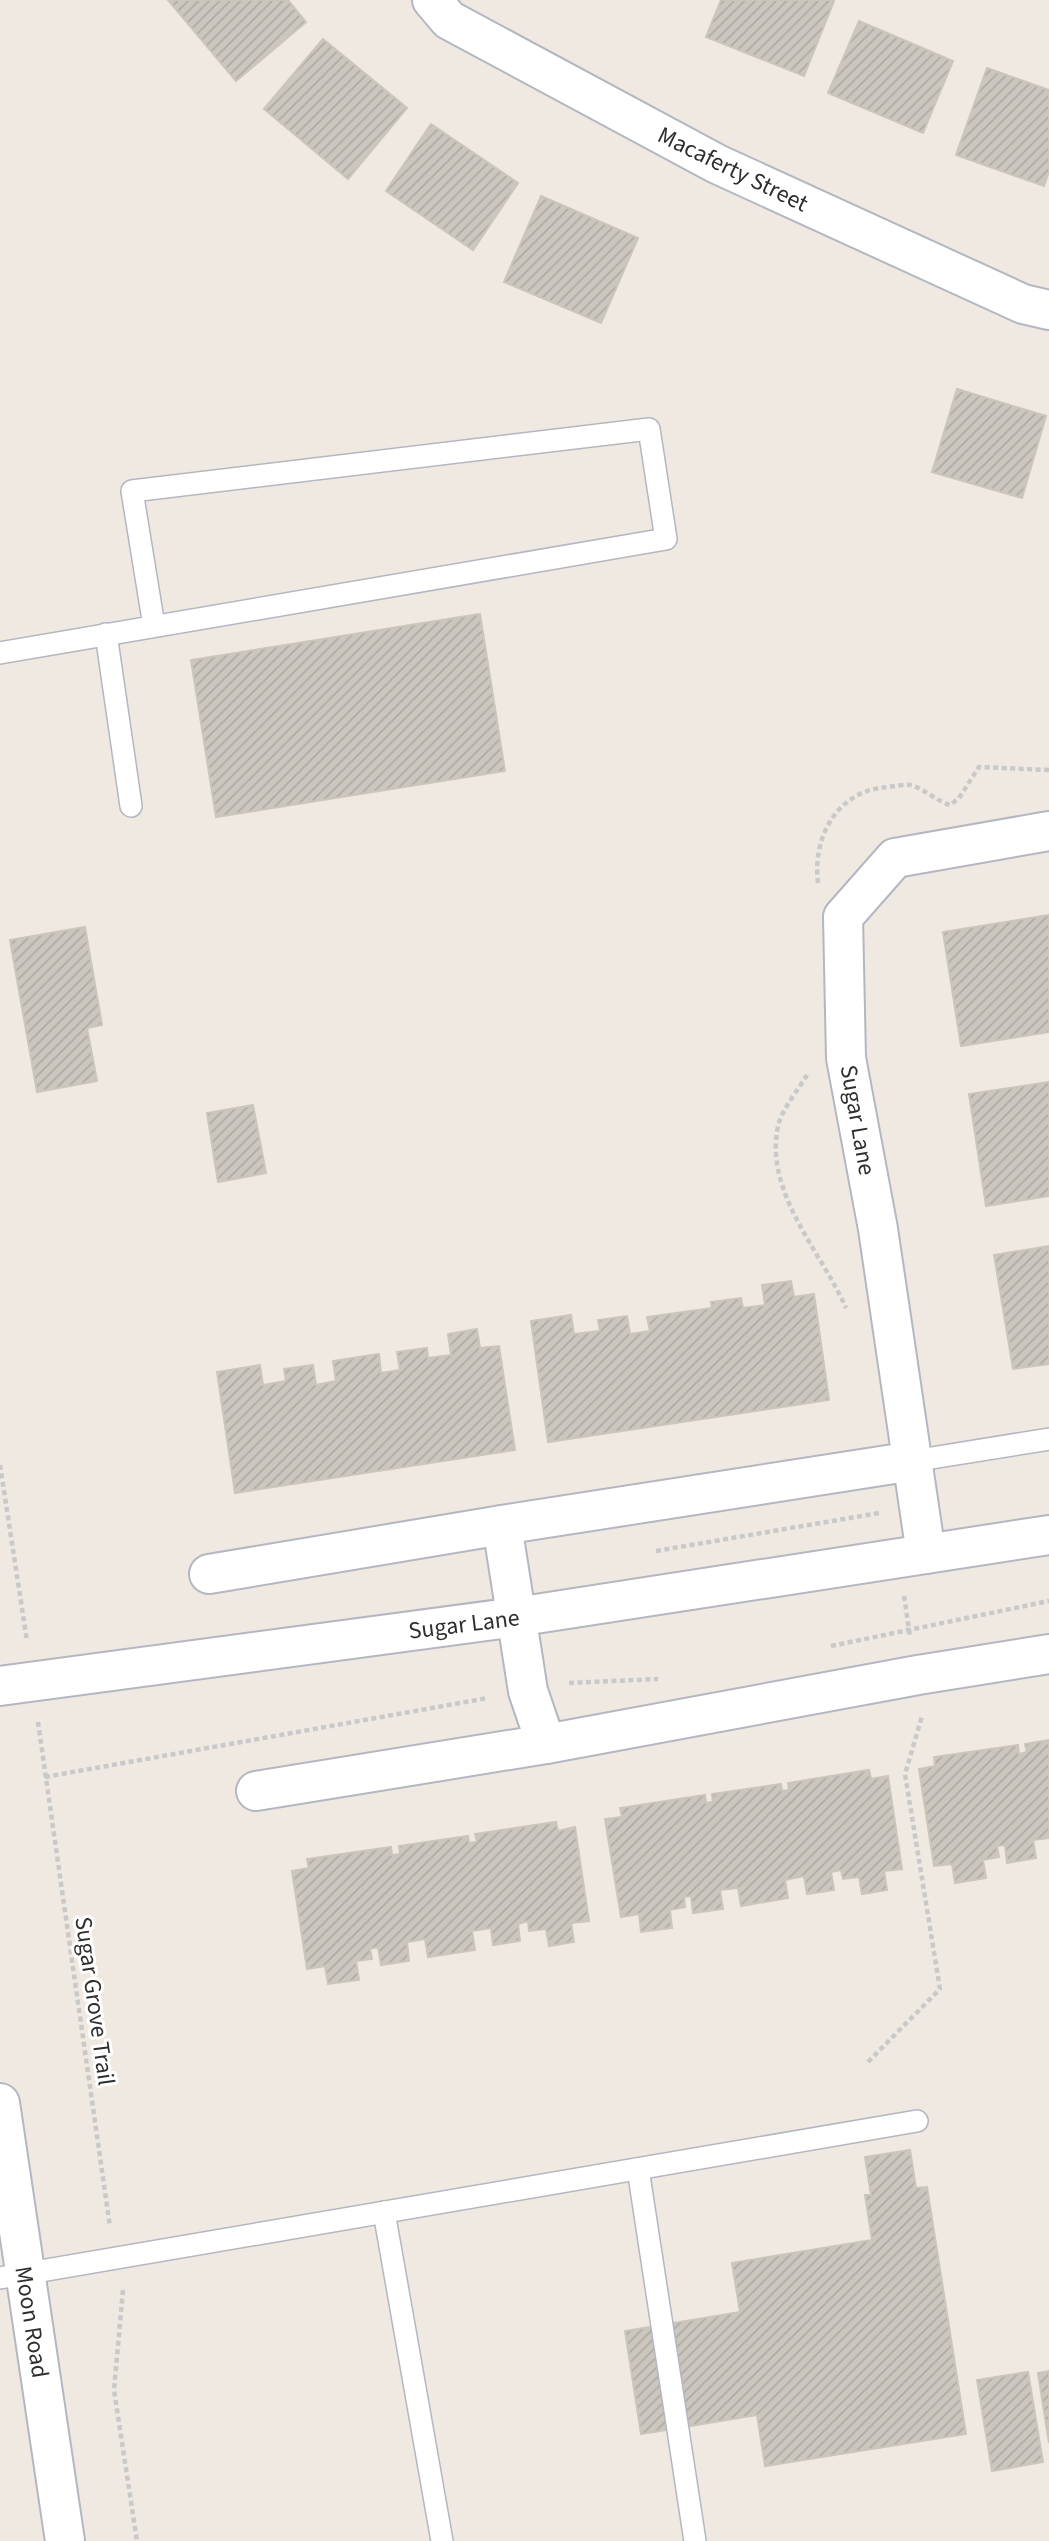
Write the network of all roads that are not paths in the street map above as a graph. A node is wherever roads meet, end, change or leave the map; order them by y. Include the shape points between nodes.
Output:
1 (432, 0) edge
2 (1049, 310) edge
3 (154, 626) junction
4 (106, 634) junction
5 (0, 653) edge
6 (131, 806) dead end
7 (1049, 831) edge
8 (1049, 1439) edge
9 (913, 1461) junction
10 (502, 1525) junction
11 (1049, 1535) edge
12 (926, 1554) junction
13 (209, 1574) dead end
14 (516, 1617) junction
15 (1049, 1654) edge
16 (17, 1684) edge
17 (545, 1744) junction
18 (256, 1791) dead end
19 (0, 2104) edge
20 (917, 2121) dead end
21 (638, 2169) junction
22 (384, 2212) junction
23 (12, 2276) edge
24 (65, 2541) edge
25 (442, 2541) edge
26 (695, 2541) edge

1 - 2 street, Macaferty Street via 449,20 717,164 1023,304
3 - 3 lane via 666,539 649,429 132,491
3 - 4 lane
4 - 5 lane
4 - 6 lane
7 - 9 street, Sugar Lane via 895,858 843,917 846,1058 878,1229
8 - 9 lane
9 - 10 street
9 - 12 street, Sugar Lane
10 - 13 street
10 - 14 street
11 - 12 street, Sugar Lane
12 - 14 street, Sugar Lane
14 - 16 street, Sugar Lane
14 - 17 street via 528,1691
15 - 17 street
17 - 18 street
19 - 23 street, Moon Road
20 - 21 lane
21 - 22 lane
21 - 26 lane
22 - 23 lane
22 - 25 lane
23 - 24 street, Moon Road

